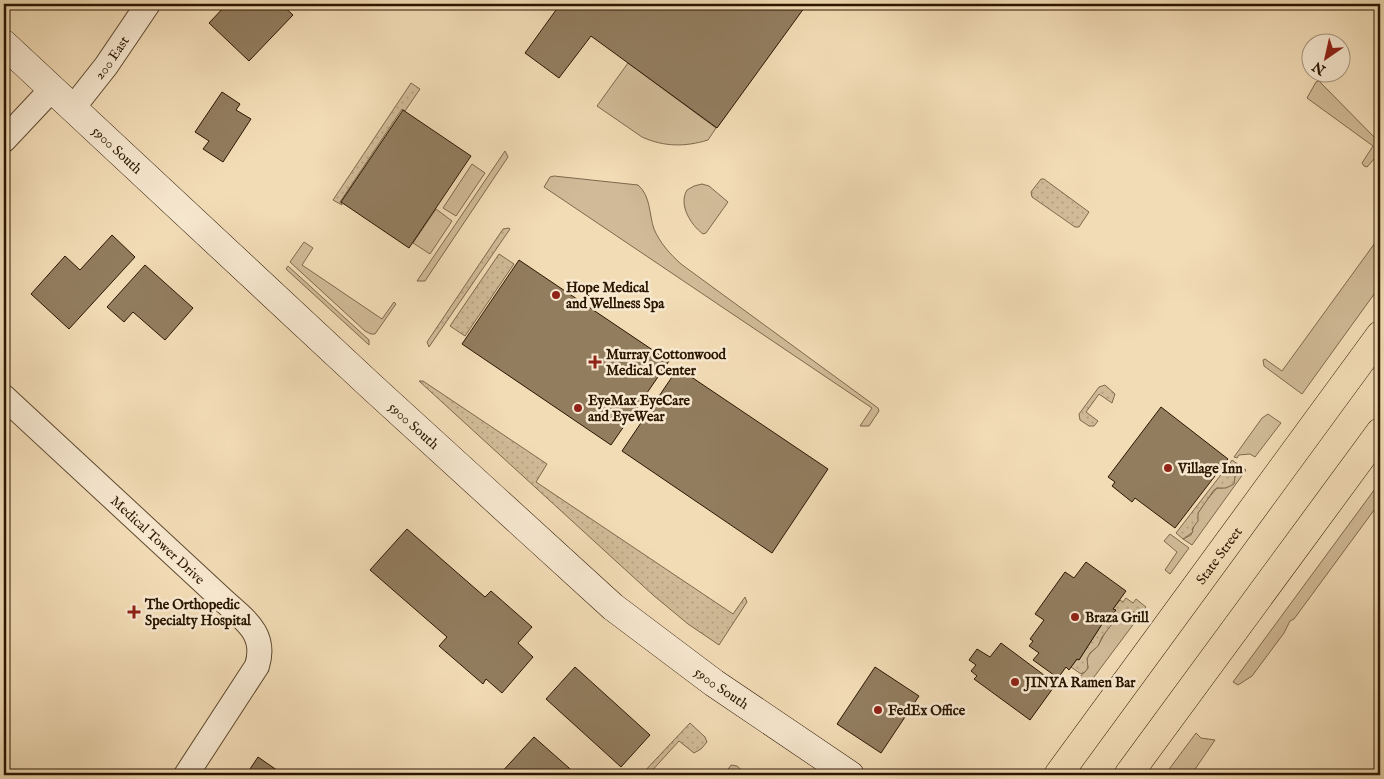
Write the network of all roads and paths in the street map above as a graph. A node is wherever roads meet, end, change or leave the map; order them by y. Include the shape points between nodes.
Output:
1 (148, 4) edge
2 (4, 44) edge
3 (51, 90) junction
4 (72, 109) junction
5 (4, 140) edge
6 (1380, 335) edge
7 (4, 397) edge
8 (1380, 432) edge
9 (186, 775) edge
10 (850, 775) edge
11 (1058, 775) edge
12 (1128, 775) edge

1 - 4 street, 200 East
2 - 3 main road, 5900 South
3 - 4 main road, 5900 South
3 - 5 street
4 - 10 main road, 5900 South via 613,607 714,683
6 - 11 main road, State Street
7 - 9 street, Medical Tower Drive via 217,593 258,636 258,666
8 - 12 main road

